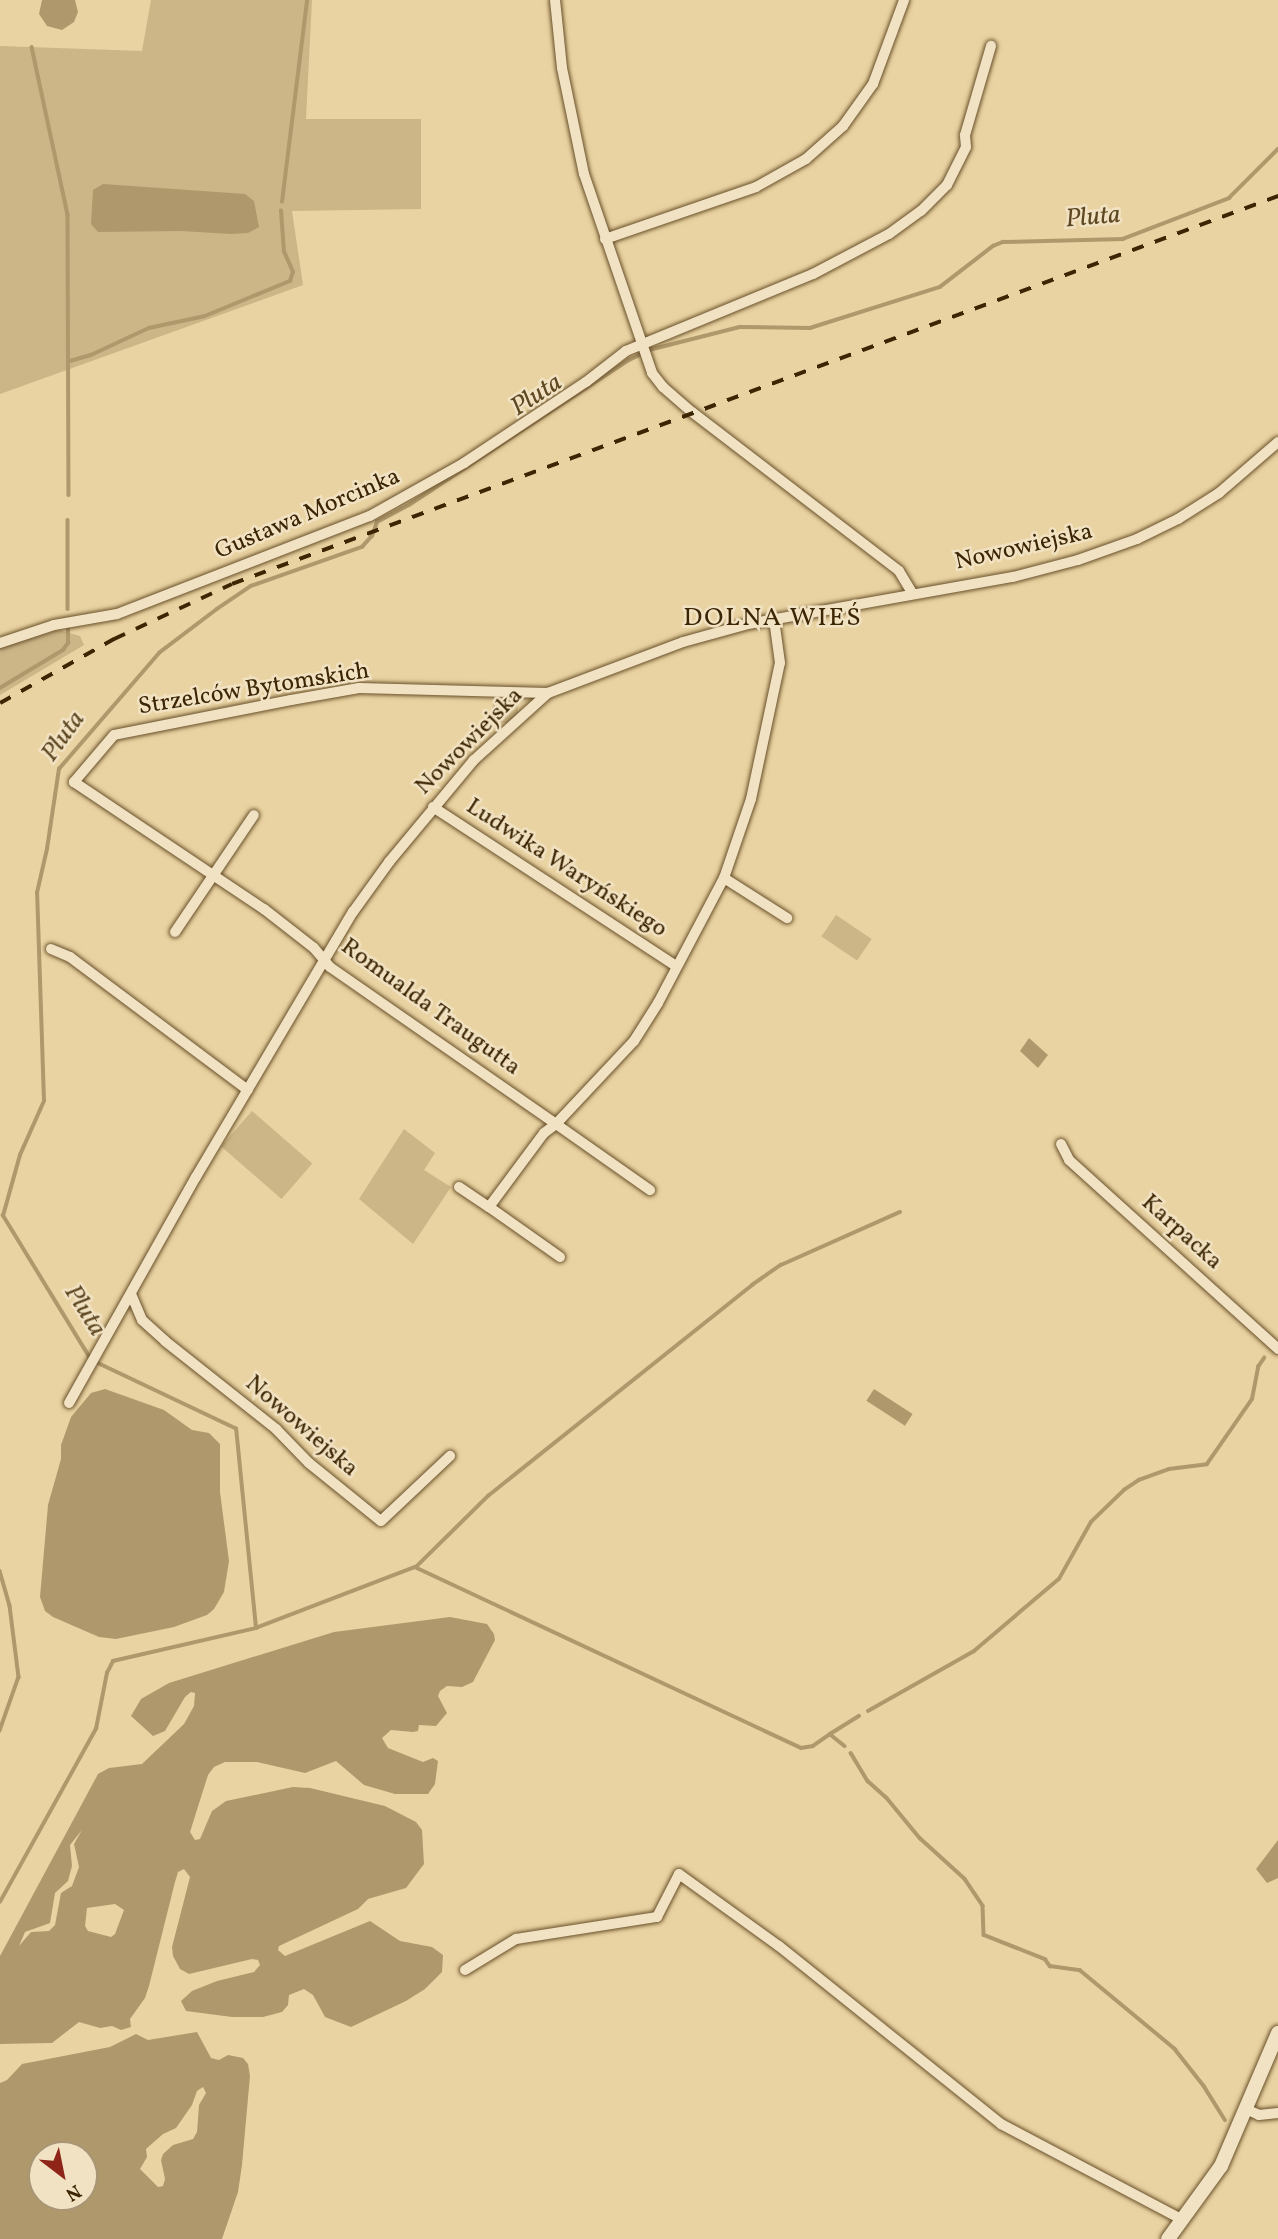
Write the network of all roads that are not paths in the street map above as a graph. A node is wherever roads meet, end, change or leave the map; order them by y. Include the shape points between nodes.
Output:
1 (555, 0) edge
2 (904, 0) edge
3 (991, 46) dead end
4 (605, 239) junction
5 (642, 351) junction
6 (1278, 442) edge
7 (912, 593) junction
8 (774, 619) junction
9 (0, 643) edge
10 (548, 693) junction
11 (74, 782) joint
12 (433, 807) junction
13 (254, 815) dead end
14 (214, 875) junction
15 (723, 878) junction
16 (787, 918) dead end
17 (175, 932) dead end
18 (51, 949) dead end
19 (324, 959) junction
20 (676, 966) junction
21 (248, 1090) junction
22 (556, 1125) junction
23 (1061, 1144) dead end
24 (459, 1187) dead end
25 (650, 1190) dead end
26 (489, 1207) junction
27 (560, 1257) dead end
28 (131, 1294) junction
29 (1278, 1349) edge
30 (69, 1403) dead end
31 (450, 1456) dead end
32 (465, 1970) dead end
33 (1278, 2033) edge
34 (1248, 2110) junction
35 (1278, 2113) edge
36 (1183, 2220) junction
37 (1168, 2239) edge

1 - 4 street via 571,118
2 - 4 street via 873,84 843,126 806,159 756,187
3 - 5 street, Gustawa Morcinka via 965,135 966,148 947,185 921,212 813,274
4 - 5 street
5 - 7 street via 670,394 899,571
5 - 9 street, Gustawa Morcinka via 620,355 455,469 370,516 117,614 54,625
6 - 7 street, Nowowiejska via 1219,493 1137,539 1013,577
7 - 8 street, Nowowiejska
8 - 10 street, Nowowiejska via 683,642
8 - 15 street via 780,663 751,799
10 - 11 street, Strzelców Bytomskich via 359,688 291,700 114,735
10 - 12 street, Nowowiejska via 474,760
11 - 14 street, Romualda Traugutta
12 - 19 street, Nowowiejska via 389,862
12 - 20 street, Ludwika Waryńskiego
13 - 14 street
14 - 17 street
14 - 19 street, Romualda Traugutta
15 - 16 street
15 - 20 street
18 - 21 street via 70,957
19 - 21 street, Nowowiejska
19 - 22 street, Romualda Traugutta
20 - 22 street via 634,1041
21 - 28 street, Nowowiejska
22 - 25 street, Romualda Traugutta
22 - 26 street via 544,1133
23 - 29 street, Karpacka via 1069,1160
24 - 26 street
26 - 27 street
28 - 30 street, Nowowiejska
28 - 31 street, Nowowiejska via 142,1320 165,1342 276,1429 309,1463 381,1521
32 - 36 street via 516,1938 657,1917 679,1874 779,1945 1001,2124
33 - 34 street
34 - 35 street via 1259,2115
34 - 36 street via 1220,2166
36 - 37 street

